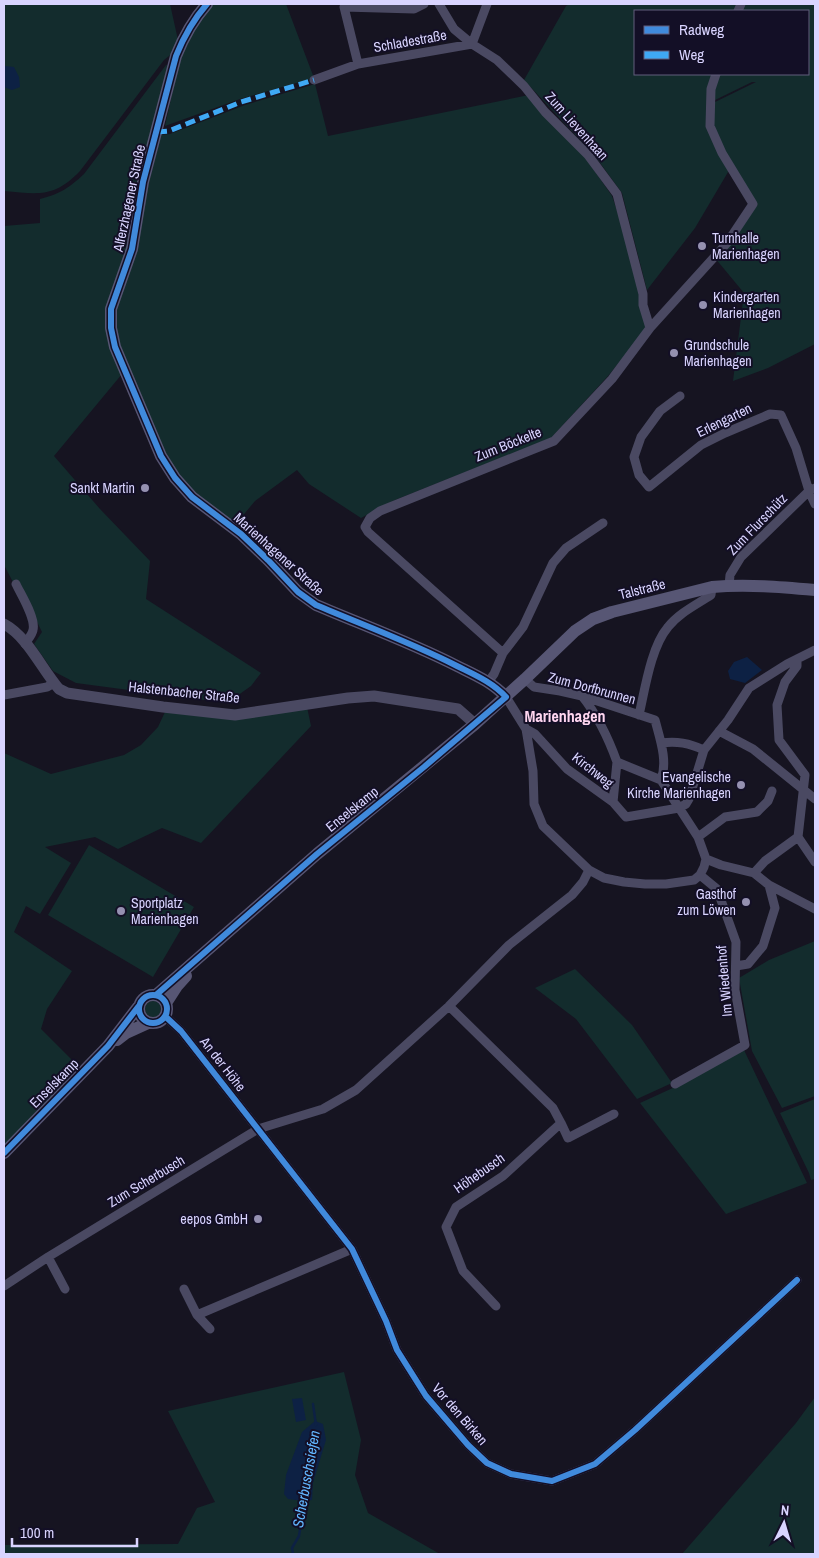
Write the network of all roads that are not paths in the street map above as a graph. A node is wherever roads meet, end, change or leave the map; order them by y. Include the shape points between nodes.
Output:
1 (207, 4) edge
2 (424, 4) edge
3 (439, 4) edge
4 (487, 4) edge
5 (472, 44) junction
6 (358, 64) junction
7 (716, 75) edge
8 (314, 80) dead end
9 (650, 328) junction
10 (126, 374) joint
11 (680, 396) dead end
12 (812, 490) edge
13 (815, 504) edge
14 (603, 523) dead end
15 (16, 584) dead end
16 (728, 586) junction
17 (712, 587) junction
18 (815, 590) edge
19 (4, 624) edge
20 (25, 644) junction
21 (504, 653) junction
22 (814, 653) edge
23 (797, 659) junction
24 (525, 679) junction
25 (488, 682) junction
26 (54, 683) junction
27 (4, 695) edge
28 (582, 696) junction
29 (506, 697) junction
30 (640, 715) junction
31 (475, 724) junction
32 (526, 729) junction
33 (719, 731) junction
34 (662, 744) junction
35 (704, 750) junction
36 (616, 762) junction
37 (661, 780) junction
38 (803, 788) junction
39 (772, 791) dead end
40 (815, 798) edge
41 (613, 802) junction
42 (679, 808) junction
43 (698, 837) junction
44 (798, 837) junction
45 (706, 858) junction
46 (815, 862) edge
47 (589, 870) junction
48 (754, 873) junction
49 (700, 875) junction
50 (769, 885) junction
51 (815, 909) edge
52 (216, 943) junction
53 (736, 966) junction
54 (156, 995) junction
55 (166, 1003) junction
56 (449, 1006) junction
57 (138, 1007) junction
58 (166, 1017) junction
59 (148, 1023) junction
60 (108, 1046) junction
61 (675, 1084) dead end
62 (614, 1114) dead end
63 (561, 1123) junction
64 (258, 1129) junction
65 (4, 1153) edge
66 (352, 1249) junction
67 (48, 1257) junction
68 (797, 1280) dead end
69 (4, 1286) edge
70 (65, 1289) dead end
71 (184, 1289) dead end
72 (496, 1306) dead end
73 (197, 1315) junction
74 (210, 1329) dead end

1 - 10 main road, Alferzhagener Straße via 189,28 176,56 143,182 132,249 111,309 115,347
2 - 6 street via 414,9 344,7
3 - 5 street, Zum Lievenhaan via 454,29
4 - 5 street
5 - 6 street, Schladestraße
5 - 9 street, Zum Lievenhaan via 497,60 524,86 588,155 617,194
6 - 8 street, Schladestraße
7 - 9 street, Zum Böckelte via 711,89 710,126 753,204 727,242
9 - 21 street, Zum Böckelte via 612,379 554,440 380,512 366,522 365,527 374,539
10 - 25 main road, Marienhagener Straße via 161,456 175,478 192,497 241,534 298,592 316,605
11 - 12 street, Erlengarten via 660,411 641,437 634,457 639,475 649,487 701,445 770,414 781,415
12 - 13 street, Erlengarten
12 - 16 street, Zum Flurschütz via 741,557 730,575
14 - 21 street via 566,548 553,564 523,627
15 - 20 street via 34,628
16 - 17 main road, Talstraße
16 - 18 main road, Talstraße
17 - 24 main road, Talstraße via 592,619
17 - 30 street via 711,595 684,612 665,631 650,663
19 - 20 street, Halstenbacher Straße
20 - 26 street, Halstenbacher Straße
21 - 25 street
22 - 23 street
23 - 33 street via 749,688
23 - 38 street via 798,666 784,682 776,705 778,740 805,775
24 - 28 street, Zum Dorfbrunnen via 534,688
24 - 29 main road, Talstraße
25 - 29 main road, Marienhagener Straße
26 - 27 street via 47,688
26 - 31 street, Halstenbacher Straße via 67,693 235,715 374,696 458,709
28 - 30 street, Zum Dorfbrunnen
28 - 36 street via 610,742
29 - 31 main road, Enselskamp
29 - 32 street, Marienhagener Straße
30 - 34 street, Zum Dorfbrunnen via 655,720
31 - 52 main road, Enselskamp via 317,854
32 - 41 street, Kirchweg via 567,769
32 - 47 street, Marienhagener Straße via 538,817 543,826
33 - 35 street
33 - 38 street via 753,749
34 - 35 street via 676,742
34 - 37 street via 665,770
35 - 42 street via 689,799
36 - 37 street
36 - 41 street
37 - 42 street
38 - 40 street
38 - 44 street
39 - 43 street via 768,801 757,812 724,817
41 - 42 street, Kirchweg via 626,817
42 - 43 street
43 - 45 street
44 - 46 street
44 - 48 street via 764,861
45 - 48 street
45 - 49 street
47 - 49 street, Marienhagener Straße via 604,878 646,884 694,880
47 - 56 street via 572,895 509,945
48 - 50 street
49 - 53 street, Im Wiedenhof via 717,889 736,942
50 - 51 street
50 - 53 street via 775,908 763,946 748,964
52 - 54 main road, Enselskamp
52 - 55 main road, Enselskamp
53 - 61 street, Im Wiedenhof via 737,1004 745,1046
54 - 55 main road
54 - 57 main road, Enselskamp via 145,997
55 - 58 main road
56 - 63 street via 553,1108
56 - 64 street via 356,1090 323,1109
57 - 59 main road via 141,1017
57 - 60 main road, Enselskamp
58 - 59 main road, Enselskamp via 155,1024
58 - 64 street, An der Höhe via 181,1031
59 - 60 main road, Enselskamp
60 - 65 main road, Enselskamp
62 - 63 street via 568,1138
63 - 72 street, Höhebusch via 503,1176 456,1207 446,1227 463,1271
64 - 66 street, Vor den Birken
64 - 67 street, Zum Scherbusch
66 - 68 street, Vor den Birken via 397,1350 426,1396 456,1431 487,1463 510,1474 552,1481 595,1464
66 - 73 street
67 - 69 street, Zum Scherbusch
67 - 70 street
71 - 73 street
73 - 74 street

